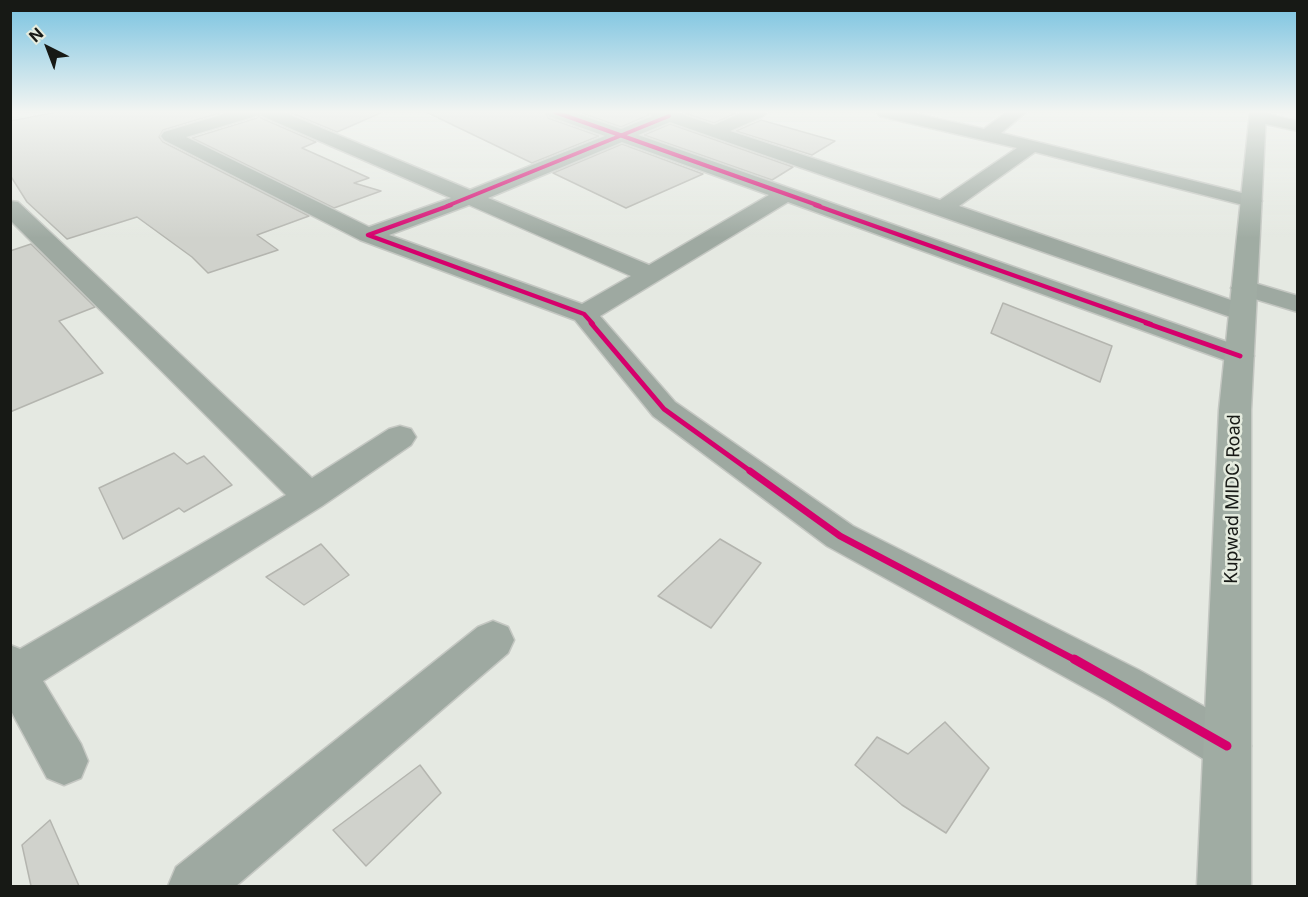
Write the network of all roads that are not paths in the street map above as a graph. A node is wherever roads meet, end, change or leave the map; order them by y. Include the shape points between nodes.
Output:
1 (206, 154) edge
2 (364, 154) edge
3 (575, 154) edge
4 (676, 154) edge
5 (783, 154) edge
6 (1021, 154) edge
7 (1063, 154) edge
8 (1255, 154) edge
9 (786, 194) junction
10 (467, 199) junction
11 (1251, 201) junction
12 (10, 207) edge
13 (943, 208) junction
14 (368, 235) junction
15 (648, 274) junction
16 (1243, 300) junction
17 (1298, 304) edge
18 (584, 314) junction
19 (1240, 356) junction
20 (400, 437) dead end
21 (310, 497) junction
22 (493, 640) dead end
23 (12, 672) edge
24 (1227, 747) junction
25 (64, 761) dead end
26 (195, 886) edge
27 (1224, 886) edge

1 - 14 street
2 - 10 street
3 - 10 street
4 - 9 street
5 - 13 street
6 - 13 street
7 - 11 street
8 - 11 main road, Kupwad MIDC Road
9 - 15 street
9 - 19 street
10 - 14 street
10 - 15 street
11 - 16 main road, Kupwad MIDC Road
12 - 21 street
13 - 16 street
14 - 18 street
15 - 18 street
16 - 17 street
16 - 19 main road, Kupwad MIDC Road
18 - 24 street via 664,409 840,536 1123,686
19 - 24 main road, Kupwad MIDC Road via 1235,410
20 - 21 street
21 - 23 street
22 - 26 street
23 - 25 street
24 - 27 main road, Kupwad MIDC Road

